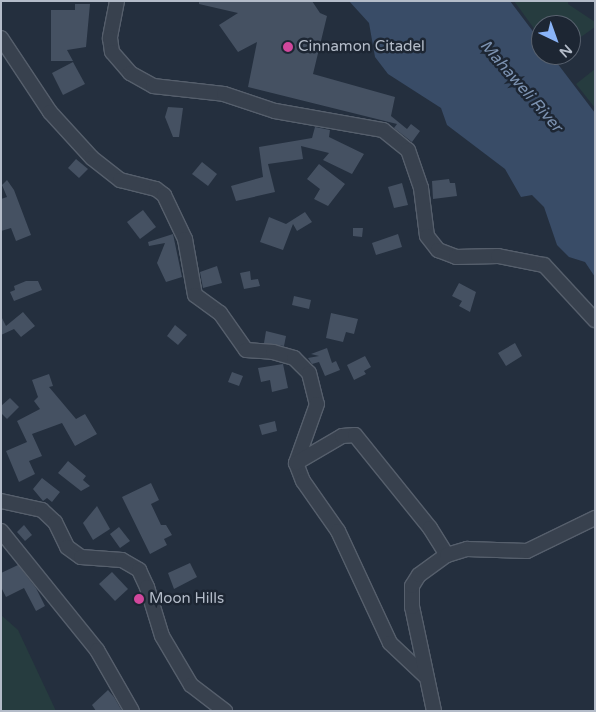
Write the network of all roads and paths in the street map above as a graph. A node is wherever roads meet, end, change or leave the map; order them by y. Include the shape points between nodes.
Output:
1 (117, 1) edge
2 (1, 38) edge
3 (595, 320) edge
4 (296, 463) junction
5 (1, 501) edge
6 (595, 518) edge
7 (1, 531) edge
8 (447, 555) junction
9 (424, 675) junction
10 (132, 711) edge
11 (224, 711) edge
12 (434, 711) edge

1 - 3 street via 110,38 112,52 130,73 153,86 224,94 275,111 383,130 408,150 422,188 428,236 438,250 456,257 498,256 544,265
2 - 4 street via 50,112 92,158 120,180 156,189 164,195 185,239 195,295 220,313 246,350 294,358 309,373 317,404
4 - 8 street via 342,436 355,435 430,528
4 - 9 street via 303,481 342,538 390,643
5 - 11 street via 42,510 55,522 68,547 81,557 122,560 139,570 162,636 191,685
6 - 8 street via 527,552 467,549
7 - 10 street via 97,650
8 - 9 street via 419,575 412,586 412,607
9 - 12 street

